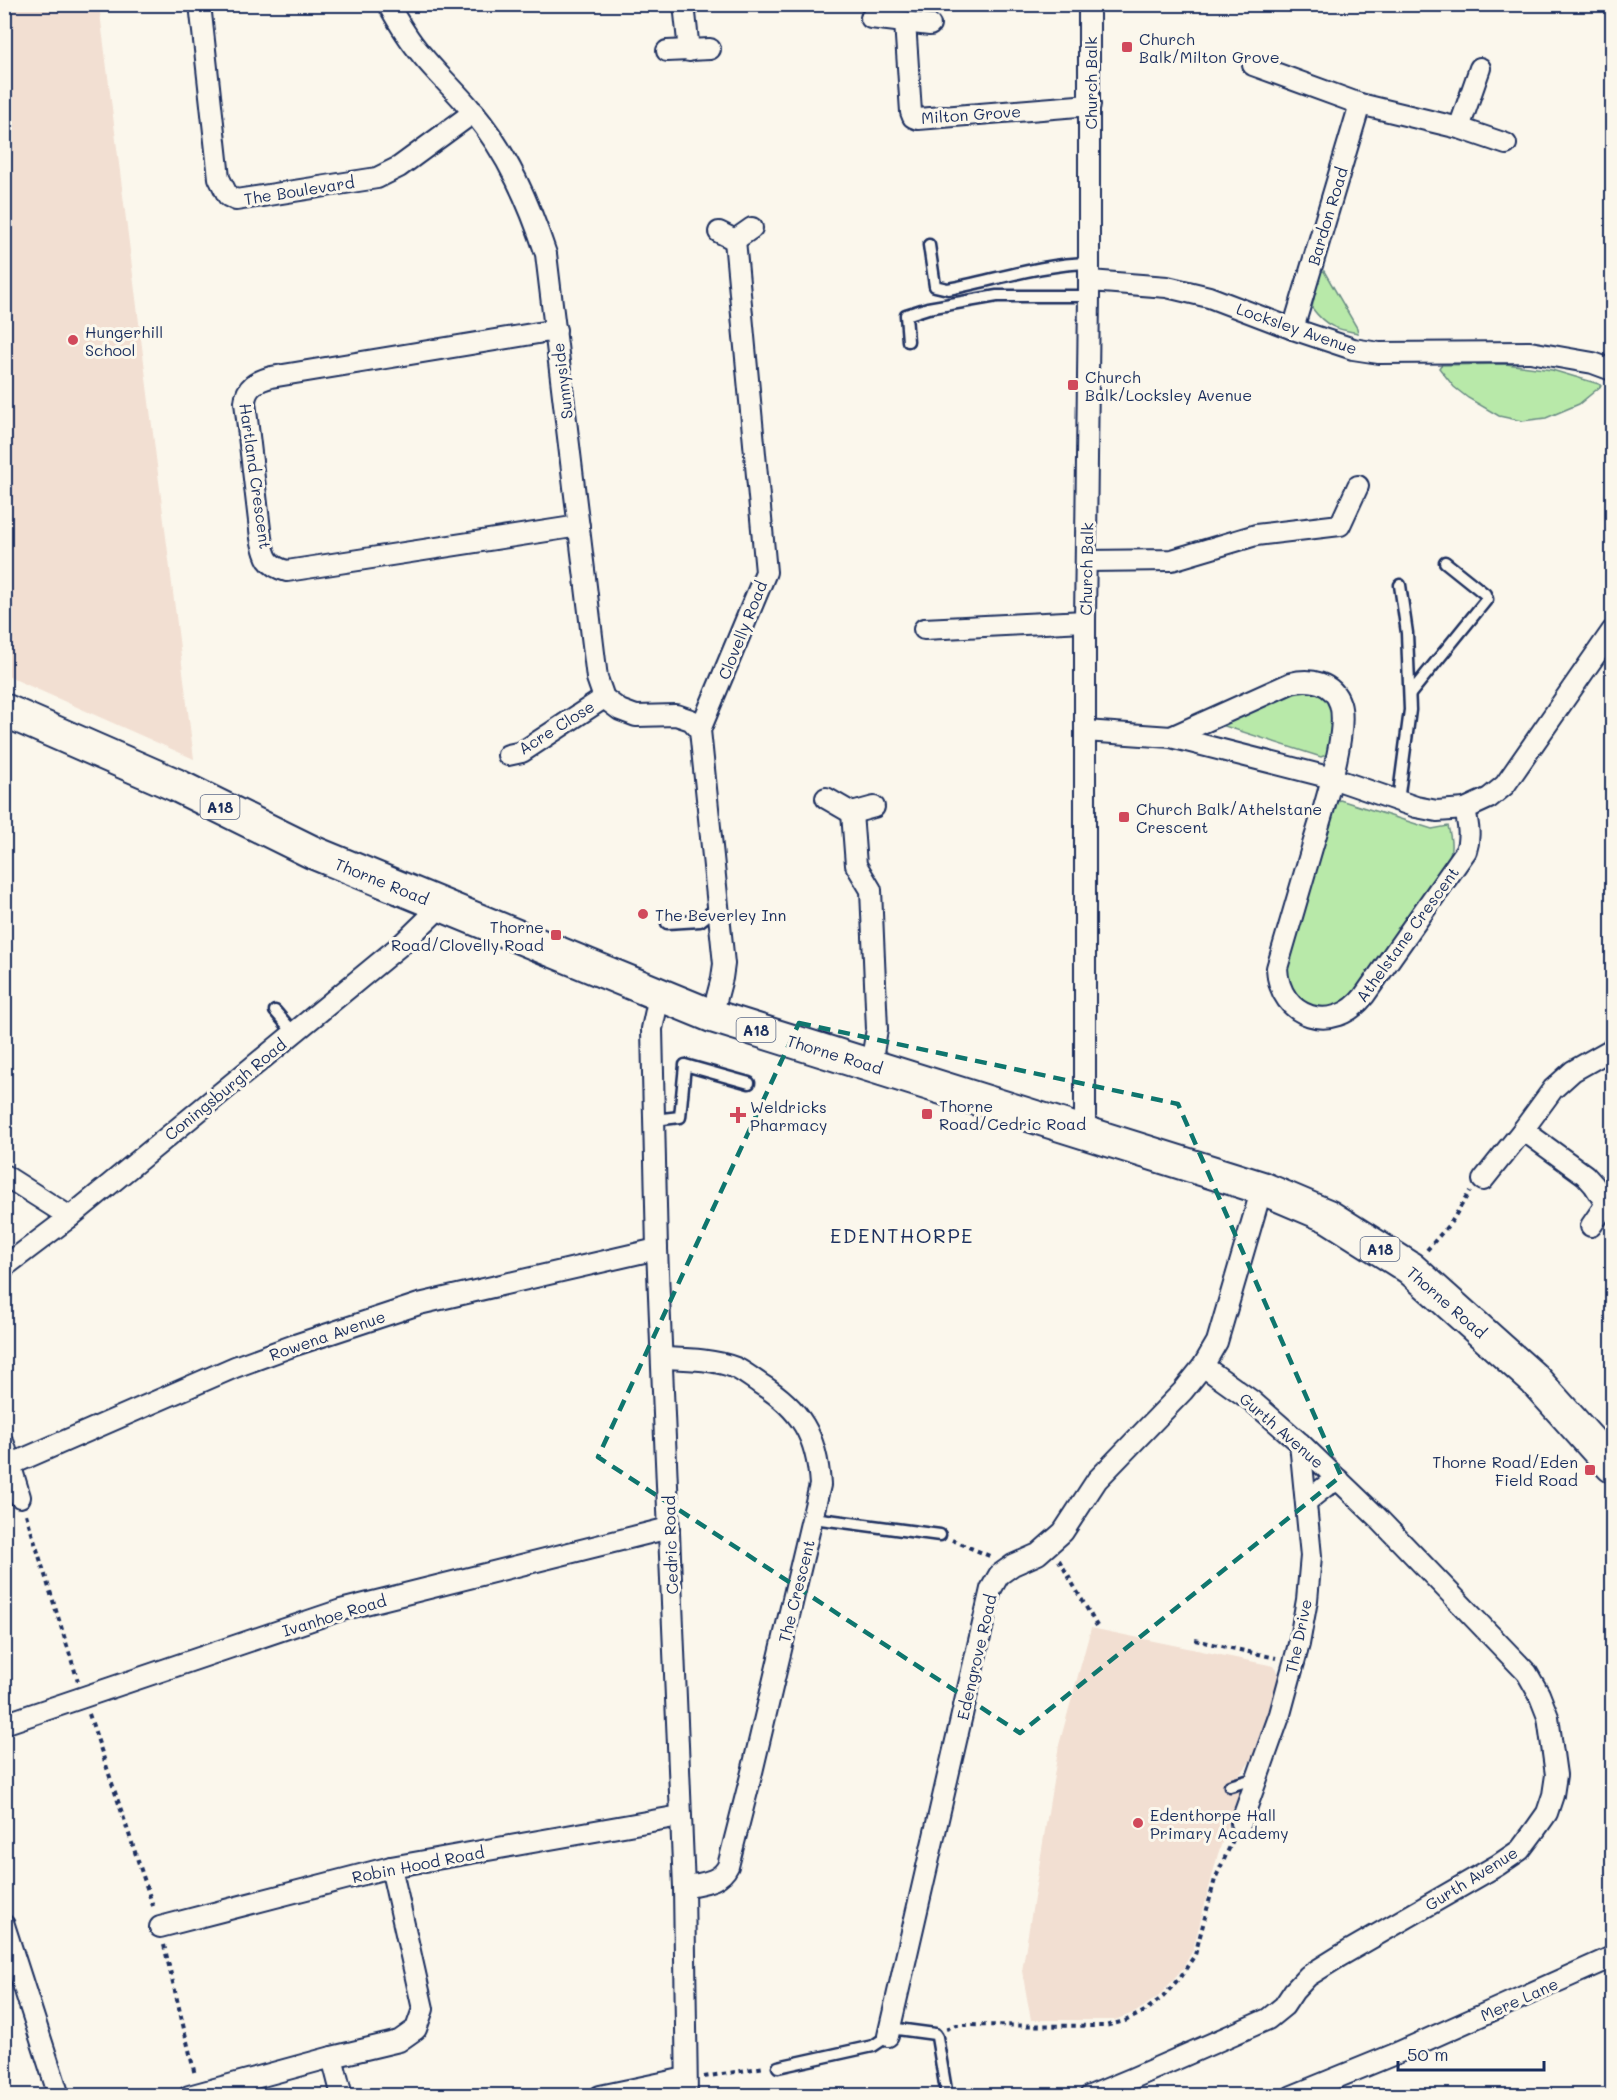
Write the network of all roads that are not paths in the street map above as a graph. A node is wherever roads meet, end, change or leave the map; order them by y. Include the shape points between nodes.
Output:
1 (200, 4) edge
2 (388, 4) edge
3 (684, 4) edge
4 (1089, 4) edge
5 (871, 18) dead end
6 (905, 22) junction
7 (930, 25) dead end
8 (710, 48) dead end
9 (667, 51) dead end
10 (689, 51) junction
11 (1253, 65) dead end
12 (1480, 68) dead end
13 (1360, 104) junction
14 (1090, 105) junction
15 (474, 112) junction
16 (1459, 128) junction
17 (1506, 144) dead end
18 (752, 228) dead end
19 (929, 245) dead end
20 (1090, 280) junction
21 (1293, 329) junction
22 (556, 330) junction
23 (908, 341) dead end
24 (1612, 370) edge
25 (1358, 486) dead end
26 (579, 525) junction
27 (1087, 561) junction
28 (1445, 562) dead end
29 (1400, 585) dead end
30 (1085, 621) junction
31 (924, 629) dead end
32 (1612, 631) edge
33 (1410, 694) junction
34 (604, 698) junction
35 (4, 710) edge
36 (700, 730) junction
37 (1085, 731) junction
38 (1171, 737) junction
39 (508, 756) dead end
40 (1332, 778) junction
41 (826, 798) dead end
42 (1398, 801) junction
43 (874, 807) dead end
44 (1465, 808) junction
45 (852, 813) junction
46 (436, 903) junction
47 (718, 907) junction
48 (667, 923) dead end
49 (659, 996) junction
50 (275, 1011) dead end
51 (712, 1016) junction
52 (294, 1032) junction
53 (1612, 1049) edge
54 (871, 1065) junction
55 (749, 1083) dead end
56 (654, 1120) junction
57 (1523, 1131) junction
58 (1084, 1133) junction
59 (4, 1175) edge
60 (1483, 1180) road end
61 (1262, 1188) junction
62 (1609, 1204) edge
63 (70, 1217) junction
64 (1591, 1226) dead end
65 (657, 1249) junction
66 (4, 1267) edge
67 (662, 1358) junction
68 (1203, 1366) junction
69 (1300, 1443) junction
70 (4, 1444) edge
71 (12, 1464) junction
72 (1612, 1466) edge
73 (1339, 1480) junction
74 (21, 1497) road end
75 (1306, 1502) junction
76 (813, 1518) junction
77 (669, 1528) junction
78 (940, 1535) road end
79 (4, 1724) edge
80 (1257, 1778) junction
81 (1230, 1786) dead end
82 (680, 1816) junction
83 (1241, 1823) road end
84 (391, 1867) junction
85 (684, 1887) junction
86 (4, 1925) edge
87 (160, 1926) road end
88 (1612, 1957) edge
89 (889, 2032) junction
90 (332, 2057) junction
91 (778, 2067) road end
92 (686, 2087) edge
93 (194, 2094) edge
94 (59, 2096) edge
95 (342, 2096) edge
96 (600, 2096) edge
97 (947, 2096) edge
98 (1090, 2096) edge
99 (1292, 2096) edge

1 - 15 street, The Boulevard via 219,178 228,195 236,200 377,178 399,167
2 - 15 street, Sunnyside via 421,54
3 - 10 street
4 - 14 street, Church Balk
5 - 6 street
6 - 7 street
6 - 14 street, Milton Grove via 913,117
8 - 10 street
9 - 10 street
11 - 13 street
12 - 16 street
13 - 16 street
13 - 21 street, Bardon Road
14 - 20 street, Church Balk
15 - 22 street, Sunnyside via 496,143 530,207 546,254
16 - 17 street
18 - 36 street, Clovelly Road via 727,236 766,572
19 - 20 lane via 935,286 948,289 1065,263
20 - 21 street, Locksley Avenue via 1167,287 1209,297
20 - 23 lane via 906,315
20 - 27 street, Church Balk
21 - 24 street, Locksley Avenue via 1353,349 1379,353 1530,352
22 - 26 street, Sunnyside
22 - 26 street, Hartland Crescent via 271,377 248,390 246,413 261,538 271,565 279,569 287,571
25 - 27 street via 1340,525 1256,535 1172,560
26 - 34 street, Sunnyside via 597,678
27 - 30 street, Church Balk
28 - 33 lane via 1487,599
29 - 33 lane
30 - 31 street
30 - 37 street, Church Balk
32 - 44 street, Athelstane Crescent via 1505,785 1489,798
33 - 42 lane
34 - 36 street via 636,716 676,715 691,720
34 - 39 street, Acre Close via 522,752
35 - 46 main road, Thorne Road / A18 via 176,785 312,852
36 - 47 street, Clovelly Road
37 - 38 street, Athelstane Crescent
37 - 58 street, Church Balk
38 - 40 street, Athelstane Crescent
38 - 40 street, Athelstane Crescent via 1290,683 1312,681 1329,689 1340,703 1342,718
40 - 42 street, Athelstane Crescent
40 - 44 street, Athelstane Crescent via 1277,968 1287,1001 1310,1016 1341,1014 1364,996 1466,851 1469,835
41 - 45 street
42 - 44 street, Athelstane Crescent via 1437,811
43 - 45 street
45 - 54 street via 856,865 871,890 877,1029
46 - 49 main road, Thorne Road / A18
46 - 52 street, Coningsburgh Road via 432,915 402,944
47 - 48 lane via 700,921
47 - 51 street, Clovelly Road via 724,963
49 - 51 main road, Thorne Road / A18
49 - 56 street, Cedric Road via 652,1029
50 - 52 lane
51 - 54 main road, Thorne Road / A18
52 - 63 street, Coningsburgh Road
53 - 57 street via 1573,1071 1552,1089
54 - 58 main road, Thorne Road / A18
55 - 56 lane via 686,1065 680,1117
56 - 65 street, Cedric Road
57 - 60 street
57 - 62 street via 1585,1175
58 - 61 main road, Thorne Road / A18
59 - 63 street
61 - 68 street, Edengrove Road via 1217,1342
61 - 72 main road, Thorne Road / A18 via 1328,1216 1410,1268 1534,1379
62 - 64 street
63 - 66 street, Coningsburgh Road
65 - 67 street, Cedric Road
65 - 71 street, Rowena Avenue via 396,1311 236,1367
67 - 76 street, The Crescent via 736,1368 796,1412 819,1463 820,1485
67 - 77 street, Cedric Road
68 - 69 street, Gurth Avenue via 1252,1401
68 - 89 street, Edengrove Road via 1097,1480 1063,1532 1038,1554 999,1575 991,1589
69 - 73 street, Gurth Avenue
69 - 75 street, The Drive
70 - 71 street
71 - 74 street
73 - 75 street
73 - 98 street, Gurth Avenue via 1527,1673 1548,1717 1556,1775 1554,1795 1520,1850 1308,1976 1268,2019
75 - 80 street, The Drive via 1311,1556 1307,1600 1280,1714
76 - 78 lane
76 - 85 street, The Crescent via 728,1866 719,1878
77 - 79 street, Ivanhoe Road via 341,1610
77 - 82 street, Cedric Road
80 - 81 lane
80 - 83 street, The Drive
82 - 84 street, Robin Hood Road
82 - 85 street, Cedric Road
84 - 87 street, Robin Hood Road
84 - 90 street via 423,2009 416,2030 399,2041
85 - 92 street, Cedric Road
86 - 94 street
88 - 99 street, Mere Lane
89 - 91 lane via 873,2046
89 - 97 lane via 935,2034
90 - 93 street
90 - 95 street
92 - 96 street

